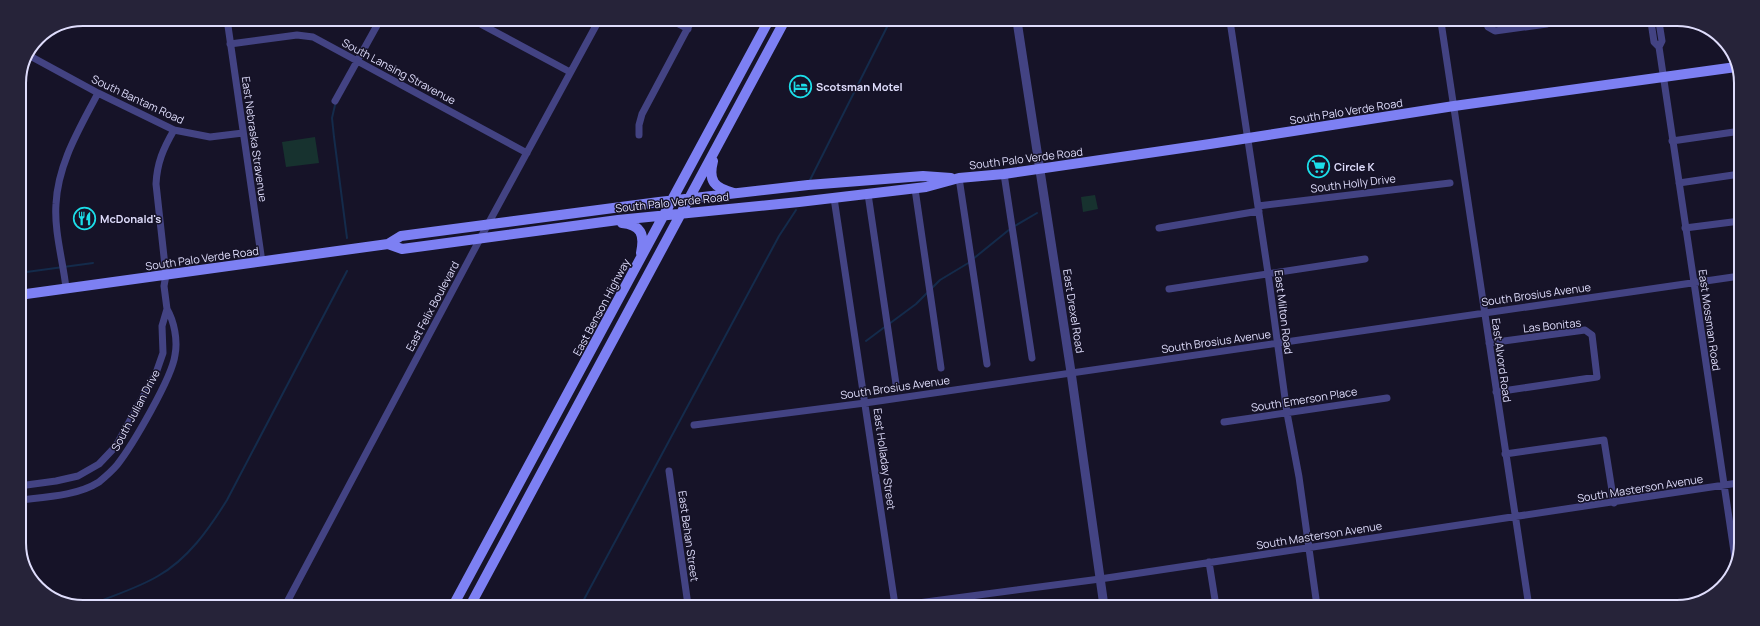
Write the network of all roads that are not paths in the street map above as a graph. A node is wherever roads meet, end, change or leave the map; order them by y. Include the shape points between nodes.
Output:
1 (228, 26) edge
2 (377, 26) edge
3 (487, 26) edge
4 (596, 26) edge
5 (682, 26) edge
6 (689, 26) edge
7 (766, 26) edge
8 (782, 26) edge
9 (1019, 26) edge
10 (1231, 26) edge
11 (1442, 26) edge
12 (1487, 26) edge
13 (1533, 26) edge
14 (1652, 26) edge
15 (1660, 26) edge
16 (688, 29) junction
17 (230, 44) junction
18 (1659, 47) junction
19 (32, 57) edge
20 (358, 61) junction
21 (1732, 68) edge
22 (570, 72) junction
23 (1663, 77) junction
24 (98, 93) junction
25 (335, 101) dead end
26 (1454, 106) junction
27 (174, 130) junction
28 (1734, 132) edge
29 (243, 133) junction
30 (639, 135) dead end
31 (1248, 139) junction
32 (1672, 141) junction
33 (720, 142) junction
34 (527, 153) junction
35 (1040, 169) junction
36 (1004, 174) junction
37 (1734, 175) edge
38 (959, 178) junction
39 (1450, 183) dead end
40 (1679, 183) junction
41 (914, 189) junction
42 (738, 194) junction
43 (868, 194) junction
44 (834, 198) junction
45 (689, 199) junction
46 (672, 201) junction
47 (1259, 208) junction
48 (664, 214) junction
49 (682, 214) junction
50 (608, 221) junction
51 (1734, 222) edge
52 (488, 224) junction
53 (1159, 228) dead end
54 (1686, 228) junction
55 (481, 237) junction
56 (388, 244) junction
57 (1365, 259) dead end
58 (262, 262) junction
59 (639, 262) junction
60 (1268, 273) junction
61 (166, 275) junction
62 (1734, 277) edge
63 (1694, 283) junction
64 (66, 288) junction
65 (1169, 288) dead end
66 (26, 294) edge
67 (167, 308) junction
68 (1485, 313) junction
69 (1277, 344) junction
70 (1489, 344) junction
71 (1032, 358) dead end
72 (987, 364) dead end
73 (940, 368) dead end
74 (1071, 372) junction
75 (896, 384) dead end
76 (147, 390) junction
77 (159, 392) junction
78 (1496, 392) junction
79 (1387, 398) dead end
80 (865, 403) junction
81 (1287, 413) junction
82 (1224, 422) dead end
83 (694, 425) dead end
84 (545, 436) junction
85 (558, 442) junction
86 (1505, 454) junction
87 (669, 471) dead end
88 (46, 482) junction
89 (26, 485) edge
90 (1734, 485) edge
91 (1723, 486) junction
92 (48, 496) junction
93 (26, 499) edge
94 (1614, 503) junction
95 (1514, 518) junction
96 (1309, 548) junction
97 (1734, 551) edge
98 (1209, 562) junction
99 (1100, 579) junction
100 (288, 600) edge
101 (456, 600) edge
102 (473, 600) edge
103 (687, 600) edge
104 (894, 600) edge
105 (941, 600) edge
106 (1103, 600) edge
107 (1215, 600) edge
108 (1316, 600) edge
109 (1528, 600) edge

1 - 17 street, East Nebraska Stravenue
2 - 20 street
3 - 22 street
4 - 22 street, East Felix Boulevard
5 - 16 street
6 - 16 street
7 - 46 main road, East Benson Highway
8 - 33 main road
9 - 35 street, East Drexel Road
10 - 31 street, East Milton Road
11 - 26 street, East Alvord Road
12 - 13 street via 1489,32
14 - 18 street via 1654,42
15 - 18 street via 1662,41
16 - 30 street via 642,114
17 - 20 street, South Lansing Stravenue via 313,37
17 - 29 street, East Nebraska Stravenue
18 - 23 street, East Mossman Road
19 - 24 street, South Bantam Road
20 - 25 street
20 - 34 street, South Lansing Stravenue
21 - 23 main road, South Palo Verde Road
22 - 34 street, East Felix Boulevard
23 - 26 main road, South Palo Verde Road
23 - 32 street, East Mossman Road
24 - 27 street, South Bantam Road
24 - 64 street via 70,148 55,205
26 - 31 main road, South Palo Verde Road
26 - 68 street, East Alvord Road
27 - 29 street, South Bantam Road via 210,137
27 - 61 street, South Julian Drive via 162,151 156,170
28 - 32 street
29 - 58 street, East Nebraska Stravenue
31 - 35 main road, South Palo Verde Road
31 - 47 street, East Milton Road
32 - 40 street, East Mossman Road
33 - 42 main road via 711,178 715,185
33 - 45 main road
34 - 52 street, East Felix Boulevard
35 - 36 main road, South Palo Verde Road
35 - 74 street, East Drexel Road
36 - 38 main road, South Palo Verde Road
36 - 71 street
37 - 40 street
38 - 41 main road, South Palo Verde Road
38 - 42 main road, South Palo Verde Road via 923,176
38 - 72 street
39 - 47 street, South Holly Drive
40 - 54 street, East Mossman Road
41 - 43 main road, South Palo Verde Road
41 - 73 street
42 - 45 main road, South Palo Verde Road
43 - 44 main road, South Palo Verde Road
43 - 75 street
44 - 49 main road, South Palo Verde Road
44 - 80 street, East Holladay Street
45 - 46 main road, South Palo Verde Road
45 - 49 main road
46 - 48 main road, East Benson Highway
46 - 52 main road, South Palo Verde Road
47 - 53 street, South Holly Drive
47 - 60 street, East Milton Road
48 - 49 main road, South Palo Verde Road
48 - 50 main road, South Palo Verde Road
48 - 59 main road, East Benson Highway
49 - 85 main road
50 - 55 main road, South Palo Verde Road
50 - 59 main road via 633,224 640,231 643,246
51 - 54 street
52 - 55 street, East Felix Boulevard
52 - 56 main road, South Palo Verde Road via 401,236
54 - 63 street, East Mossman Road
55 - 56 main road, South Palo Verde Road via 402,249
55 - 100 street, East Felix Boulevard
56 - 58 main road, South Palo Verde Road
57 - 60 street
58 - 61 main road, South Palo Verde Road
59 - 84 main road, East Benson Highway
60 - 65 street
60 - 69 street, East Milton Road
61 - 64 main road, South Palo Verde Road
61 - 67 street, South Julian Drive via 164,286
62 - 63 street, South Brosius Avenue
63 - 68 street, South Brosius Avenue
63 - 91 street, East Mossman Road
64 - 66 main road, South Palo Verde Road
67 - 76 street, South Julian Drive via 162,326 163,352
67 - 77 street, South Julian Drive via 174,320 175,356
68 - 69 street, South Brosius Avenue
68 - 70 street, East Alvord Road
69 - 74 street, South Brosius Avenue
69 - 81 street, East Milton Road
70 - 78 street, East Alvord Road
70 - 78 street, Las Bonitas via 1585,330 1592,335 1597,377
74 - 80 street, South Brosius Avenue
74 - 99 street, East Drexel Road
76 - 77 street
76 - 88 street, South Julian Drive via 116,446 98,464 78,476
77 - 92 street, South Julian Drive via 129,450 116,467 98,482 75,492
78 - 86 street, East Alvord Road
79 - 81 street, South Emerson Place
80 - 83 street, South Brosius Avenue
80 - 104 street, East Holladay Street
81 - 82 street, South Emerson Place
81 - 96 street, East Milton Road
84 - 85 main road
84 - 101 main road, East Benson Highway
85 - 102 main road
86 - 94 street via 1604,440
86 - 95 street, East Alvord Road
87 - 103 street, East Behan Street
88 - 89 street, South Julian Drive
88 - 92 street
90 - 91 street, South Masterson Avenue
91 - 94 street, South Masterson Avenue
91 - 97 street, East Mossman Road
92 - 93 street, South Julian Drive
94 - 95 street, South Masterson Avenue
95 - 96 street, South Masterson Avenue
95 - 109 street, East Alvord Road
96 - 98 street, South Masterson Avenue
96 - 108 street, East Milton Road
98 - 99 street, South Masterson Avenue
98 - 107 street
99 - 105 street, South Masterson Avenue
99 - 106 street, East Drexel Road

